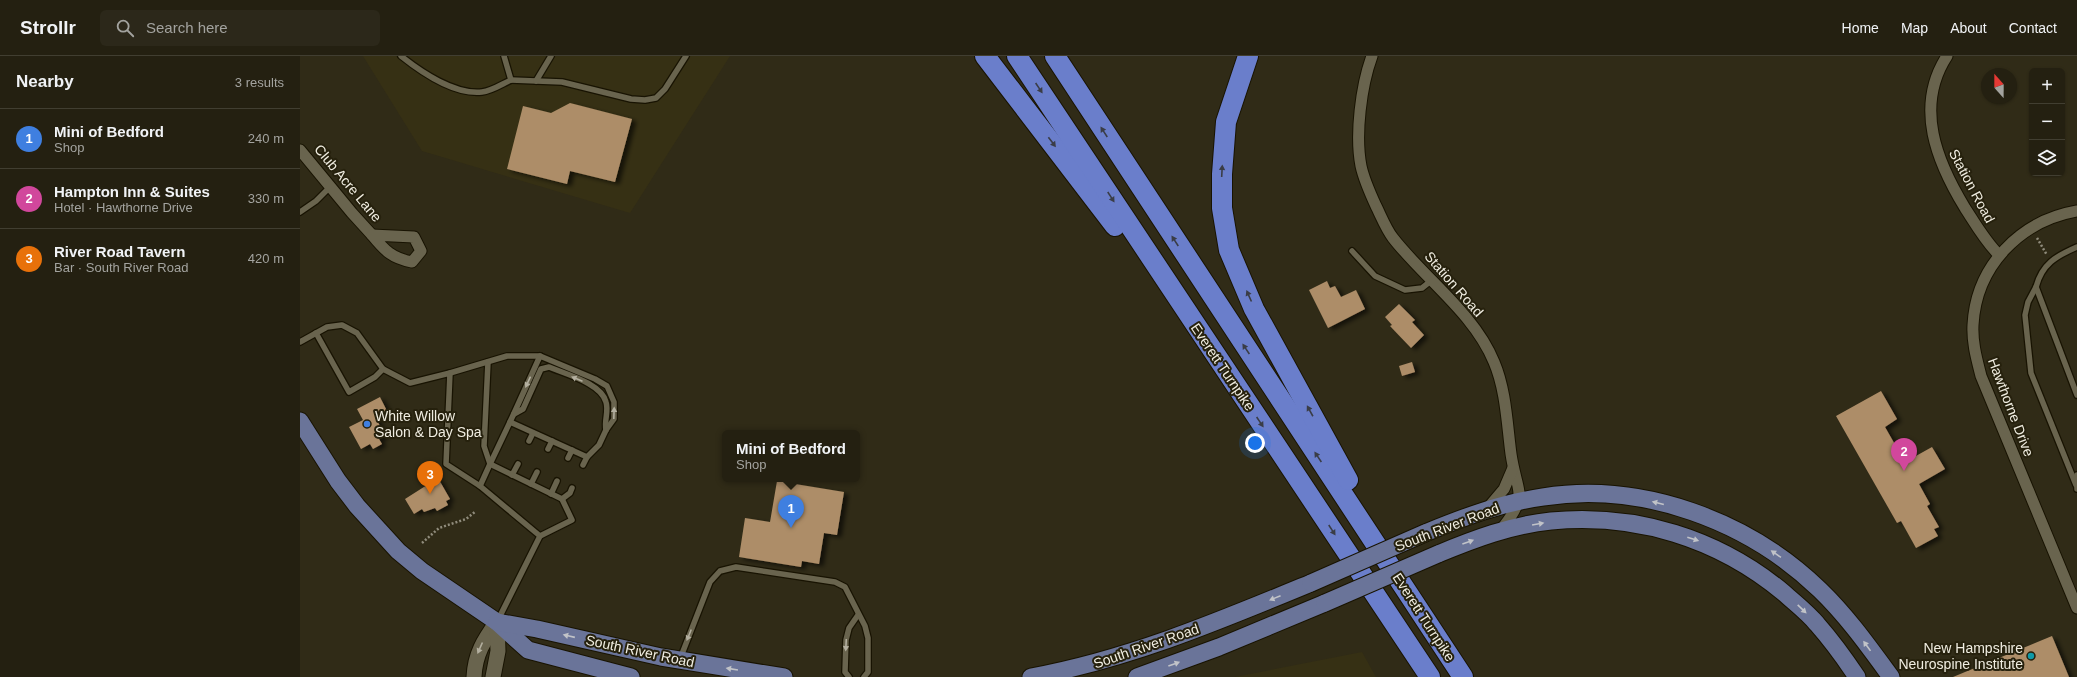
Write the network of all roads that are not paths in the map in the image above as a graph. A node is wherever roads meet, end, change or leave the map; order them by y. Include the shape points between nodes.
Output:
1 (401, 56) edge
2 (504, 56) edge
3 (551, 56) edge
4 (686, 56) edge
5 (986, 56) edge
6 (1017, 56) edge
7 (1054, 56) edge
8 (1248, 56) edge
9 (1372, 56) edge
10 (1947, 56) edge
11 (511, 80) junction
12 (536, 81) junction
13 (300, 150) edge
14 (330, 187) junction
15 (2077, 211) edge
16 (300, 212) edge
17 (372, 235) dead end
18 (2077, 247) edge
19 (1352, 251) dead end
20 (1999, 255) junction
21 (1432, 280) junction
22 (2036, 287) junction
23 (316, 333) junction
24 (300, 342) edge
25 (540, 356) junction
26 (488, 362) junction
27 (383, 369) junction
28 (450, 373) junction
29 (2077, 395) edge
30 (1243, 396) junction
31 (513, 415) junction
32 (300, 421) edge
33 (510, 422) junction
34 (606, 430) junction
35 (533, 433) junction
36 (529, 441) dead end
37 (552, 441) junction
38 (548, 449) dead end
39 (572, 450) junction
40 (587, 457) junction
41 (568, 458) dead end
42 (490, 464) junction
43 (518, 464) dead end
44 (583, 465) dead end
45 (1513, 468) junction
46 (537, 472) dead end
47 (512, 475) junction
48 (2077, 475) edge
49 (557, 481) dead end
50 (531, 484) junction
51 (480, 486) junction
52 (2076, 487) edge
53 (572, 488) dead end
54 (551, 494) junction
55 (562, 499) junction
56 (1520, 501) junction
57 (1487, 509) junction
58 (1500, 532) junction
59 (540, 536) junction
60 (1409, 593) junction
61 (2077, 608) edge
62 (858, 615) junction
63 (497, 622) junction
64 (679, 660) junction
65 (474, 677) edge
66 (493, 677) edge
67 (631, 677) edge
68 (784, 677) edge
69 (849, 677) edge
70 (864, 677) edge
71 (1031, 677) edge
72 (1137, 677) edge
73 (1430, 677) edge
74 (1463, 677) edge
75 (1857, 677) edge
76 (1891, 677) edge

1 - 11 lane via 431,77 471,92 483,92
2 - 11 lane
3 - 12 lane
4 - 12 lane via 665,89 656,98 645,100 562,82
5 -> 30 highway
6 -> 30 highway, Everett Turnpike
60 -> 7 highway, Everett Turnpike
60 -> 8 highway via 1254,309 1229,250 1222,208 1226,122
9 - 21 street, Station Road via 1363,86 1360,112 1361,166 1367,187 1392,237
10 - 20 street, Station Road via 1939,73 1931,105 1934,142 1954,189 1983,236
11 - 12 lane
13 - 14 street, Club Acre Lane
14 - 16 lane via 316,202
14 - 17 street, Club Acre Lane
15 - 20 street, Hawthorne Drive via 2056,215 2030,228 2015,238
18 - 22 lane via 2051,261 2042,270
19 - 21 lane via 1375,276 1405,290 1422,288
20 - 61 street, Hawthorne Drive via 1984,278 1974,310 1973,343 1988,395
21 - 45 street, Station Road via 1461,311 1494,361 1502,389
22 - 29 lane
22 - 52 lane via 2025,315 2031,373
23 - 24 lane
23 - 27 lane via 336,325 349,328 357,334
23 - 27 lane via 350,392
25 - 26 lane via 507,356
25 -> 31 lane
34 -> 25 lane via 614,419 614,402 607,386
26 - 28 lane
26 - 42 lane via 484,446
27 - 28 lane via 410,384
28 - 51 lane via 446,464
30 -> 73 highway, Everett Turnpike
31 - 33 lane
34 -> 31 lane via 606,402 600,391 592,385 549,367 541,369 523,409
32 - 63 main road, South River Road via 338,481 377,529 422,571
33 - 35 lane
33 - 42 lane
34 - 40 lane via 599,445
35 - 36 lane
35 - 37 lane
37 - 38 lane
37 - 39 lane
39 - 40 lane
39 - 41 lane
40 - 44 lane
42 - 47 lane
42 - 51 lane
43 - 47 lane
45 - 56 street, Station Road
45 - 57 street via 1504,489
46 - 50 lane
47 - 50 lane
48 - 52 lane
49 - 54 lane
50 - 54 lane
51 - 59 lane
53 - 55 lane
54 - 55 lane
55 - 59 lane via 572,520
56 - 57 main road, South River Road
56 - 58 street via 1516,511
76 -> 56 main road, South River Road via 1853,626 1821,591 1786,561 1739,532 1710,518 1680,508 1619,495 1569,494
57 -> 71 main road, South River Road, bridge via 1311,583 1142,649 1086,666
72 -> 58 main road, South River Road, bridge via 1219,647 1438,554
58 -> 75 main road, South River Road via 1549,522 1582,519 1643,525 1701,542 1726,553 1750,568 1796,604 1817,623
59 - 63 lane
60 - 74 highway, Everett Turnpike
62 -> 64 lane via 845,587 835,582 736,567 720,570 710,582
62 -> 69 lane via 849,628 846,640 845,672
62 - 70 lane via 868,638 868,672
64 -> 63 main road, South River Road
63 -> 65 street via 479,648
63 - 66 street via 498,651
63 - 67 main road, South River Road via 528,650
68 -> 64 main road, South River Road

